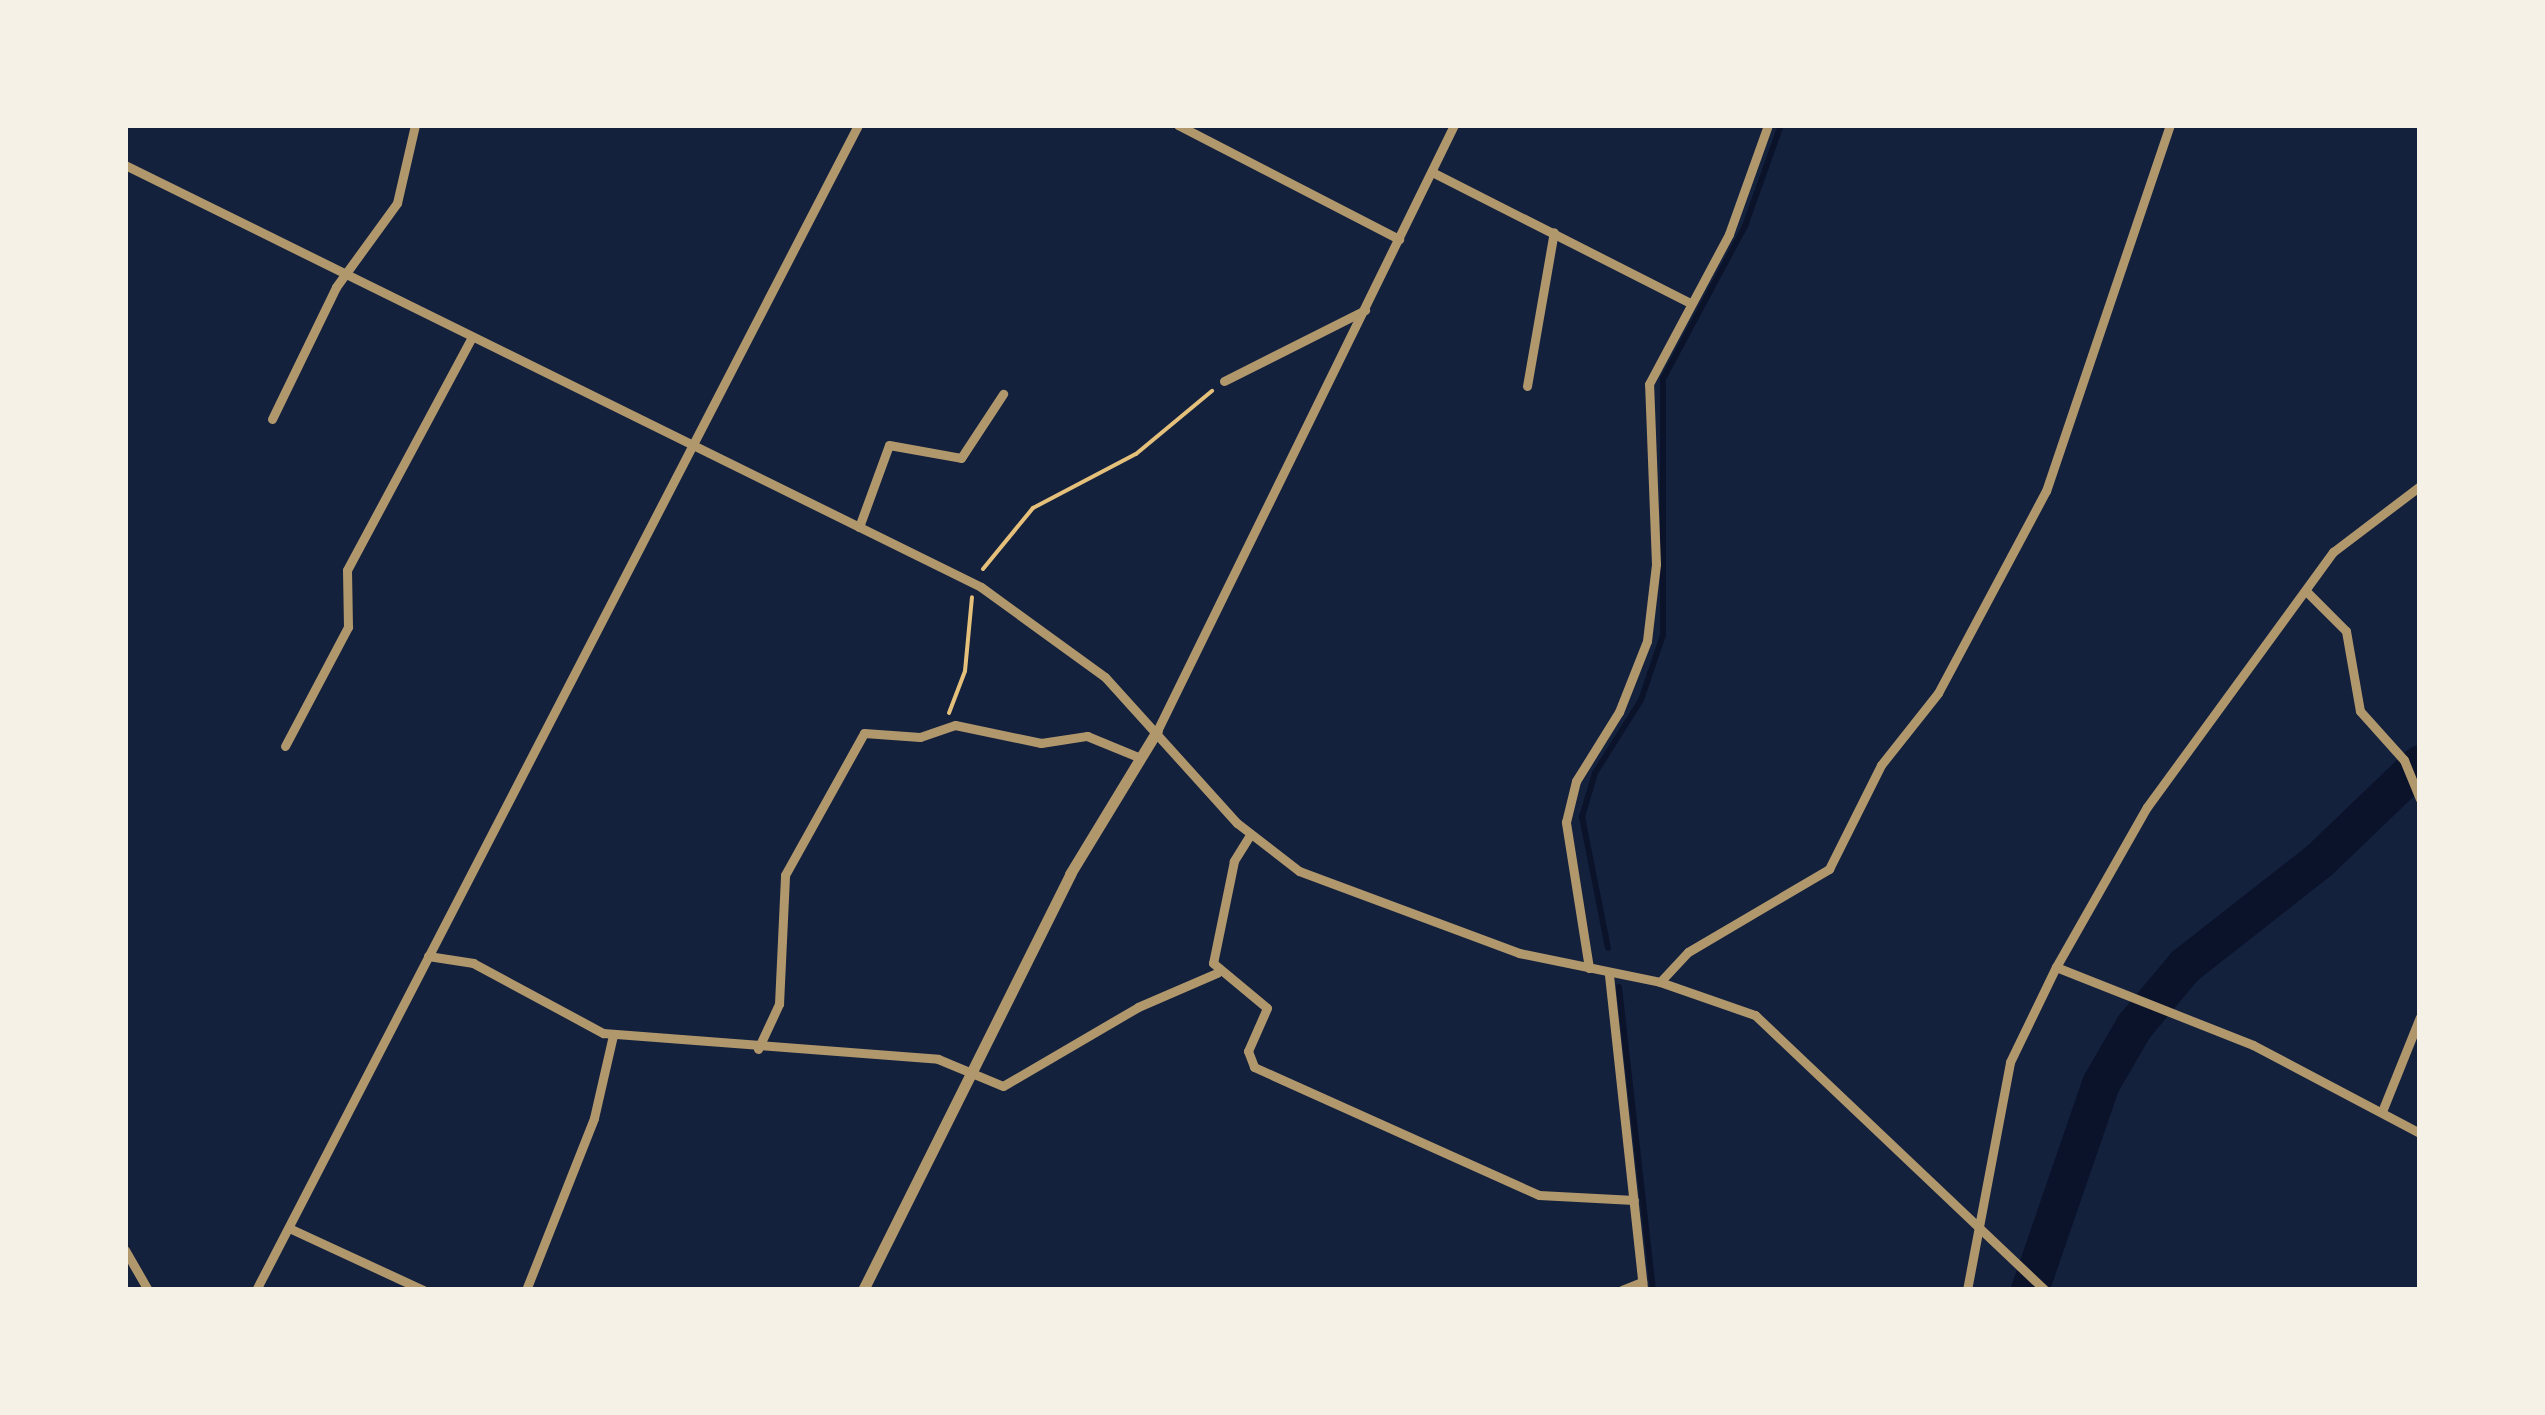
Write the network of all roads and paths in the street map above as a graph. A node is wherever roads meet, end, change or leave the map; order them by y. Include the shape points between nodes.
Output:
1 (416, 125) edge
2 (858, 125) edge
3 (1178, 125) edge
4 (1454, 125) edge
5 (1768, 125) edge
6 (2170, 125) edge
7 (125, 165) edge
8 (1432, 172) junction
9 (1554, 232) junction
10 (1399, 239) junction
11 (350, 278) junction
12 (1690, 303) junction
13 (1364, 310) junction
14 (472, 336) junction
15 (1224, 381) joint
16 (1527, 386) dead end
17 (1003, 394) dead end
18 (272, 418) dead end
19 (692, 446) junction
20 (2420, 486) edge
21 (859, 527) junction
22 (976, 584) junction
23 (2306, 592) junction
24 (945, 726) junction
25 (1157, 732) junction
26 (286, 746) dead end
27 (1138, 758) junction
28 (2420, 798) edge
29 (1250, 835) junction
30 (428, 956) junction
31 (2056, 967) junction
32 (1589, 968) junction
33 (1217, 973) junction
34 (1608, 975) junction
35 (1660, 982) junction
36 (2420, 1017) edge
37 (614, 1035) junction
38 (758, 1049) junction
39 (970, 1072) junction
40 (2383, 1110) junction
41 (2420, 1133) edge
42 (1634, 1200) junction
43 (1980, 1225) junction
44 (289, 1228) junction
45 (125, 1250) edge
46 (1642, 1286) edge
47 (148, 1290) edge
48 (256, 1290) edge
49 (423, 1290) edge
50 (526, 1290) edge
51 (863, 1290) edge
52 (1622, 1290) edge
53 (1968, 1290) edge
54 (2045, 1290) edge

1 - 11 street via 398,203
2 - 19 street
3 - 10 street
4 - 8 street
5 - 12 street via 1728,234
6 - 35 street via 2046,491 1938,693 1880,765 1829,870 1688,952
7 - 11 street
8 - 9 street
8 - 10 street
9 - 12 street
9 - 16 street
10 - 13 street
11 - 14 street
11 - 18 street via 336,287
12 - 32 street via 1655,365 1644,420 1656,564 1647,641 1568,804
13 - 15 street
13 - 25 street
14 - 19 street
14 - 26 street via 347,570 348,627
15 - 22 path via 1136,454 1033,508
17 - 21 street via 961,458 889,446
19 - 21 street
19 - 30 street
20 - 23 street via 2333,552
21 - 22 street
22 - 24 path via 965,672
22 - 25 street via 1104,677
23 - 28 street via 2346,631 2360,710 2404,760
23 - 31 street via 2147,807
24 - 27 street via 1041,744 1086,736
24 - 38 street via 920,737 864,733 810,821 785,875 779,1004
25 - 27 street
25 - 29 street
27 - 39 street
29 - 32 street via 1346,893
29 - 33 street via 1231,876
30 - 37 street via 473,963
30 - 44 street
31 - 40 street via 2171,1011
31 - 43 street via 2010,1062
32 - 34 street
33 - 39 street via 1138,1007 1023,1082 1003,1086
33 - 42 street via 1263,1000 1248,1052 1262,1073 1539,1195
34 - 35 street
34 - 42 street
35 - 43 street via 1755,1015
36 - 40 street
37 - 38 street
37 - 50 street via 594,1118
38 - 39 street via 897,1054
39 - 51 street
40 - 41 street
42 - 46 street
43 - 53 street
43 - 54 street
44 - 48 street
44 - 49 street
45 - 47 street
46 - 52 street

